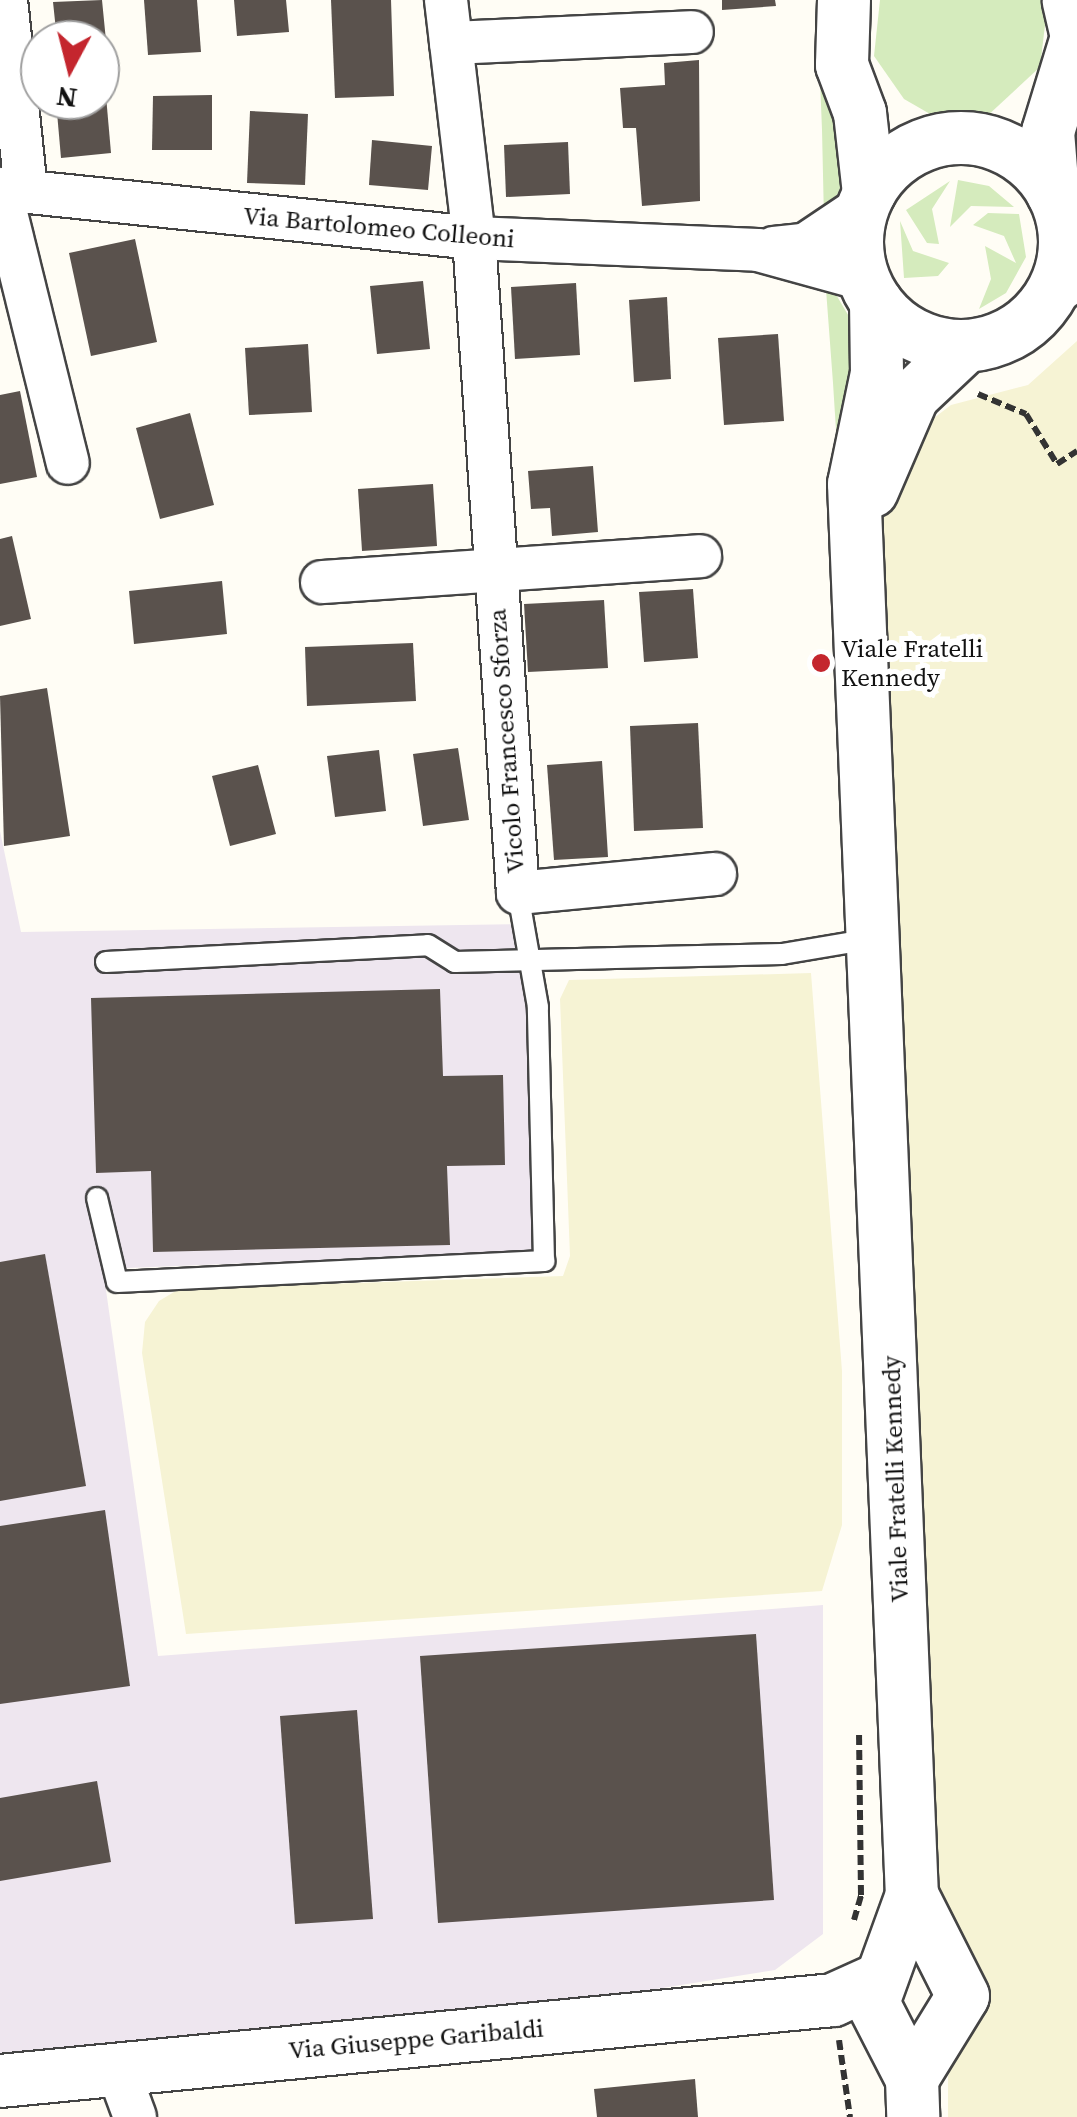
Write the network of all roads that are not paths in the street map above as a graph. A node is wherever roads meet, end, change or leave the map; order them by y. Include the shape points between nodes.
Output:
1 (6, 0) edge
2 (446, 0) edge
3 (1069, 1) edge
4 (844, 7) edge
5 (692, 32) dead end
6 (451, 43) junction
7 (958, 140) junction
8 (9, 189) edge
9 (866, 200) junction
10 (1063, 205) edge
11 (474, 238) junction
12 (758, 250) junction
13 (1064, 288) edge
14 (869, 290) junction
15 (965, 346) junction
16 (68, 463) dead end
17 (858, 524) junction
18 (700, 556) dead end
19 (493, 570) junction
20 (322, 582) dead end
21 (715, 874) dead end
22 (518, 893) junction
23 (873, 939) junction
24 (527, 956) junction
25 (106, 962) dead end
26 (97, 1198) dead end
27 (912, 1895) junction
28 (951, 1964) junction
29 (857, 1987) junction
30 (948, 2028) junction
31 (117, 2068) junction
32 (0, 2080) edge
33 (913, 2098) edge
34 (134, 2117) edge

1 - 8 street
2 - 6 street, Vicolo Francesco Sforza
3 - 7 street via 1040,88
3 - 10 street via 1077,37 1048,132
4 - 7 street, Viale Fratelli Kennedy via 890,102
4 - 9 street, Viale Fratelli Kennedy via 842,65
5 - 6 street
6 - 11 street, Vicolo Francesco Sforza
7 - 9 street via 902,157
7 - 10 street, Viale Fratelli Kennedy via 1024,160
8 - 11 street, Via Bartolomeo Colleoni
8 - 16 street
9 - 12 street via 805,245
9 - 14 street, Viale Fratelli Kennedy
10 - 13 street, Viale Fratelli Kennedy
11 - 12 street, Via Bartolomeo Colleoni
11 - 19 street, Vicolo Francesco Sforza
12 - 14 street
13 - 15 street, Viale Fratelli Kennedy via 1014,332
14 - 15 street, Viale Fratelli Kennedy via 921,339
14 - 17 street, Viale Fratelli Kennedy via 877,372 854,484
15 - 17 street, Viale Fratelli Kennedy via 913,396
17 - 23 street, Viale Fratelli Kennedy
18 - 19 street
19 - 20 street
19 - 22 street, Vicolo Francesco Sforza
21 - 22 street, Vicolo Francesco Sforza
22 - 24 lane
23 - 24 lane via 782,954
23 - 27 street, Viale Fratelli Kennedy
24 - 25 lane via 455,962 428,944
24 - 26 lane via 538,1008 544,1261 117,1282
27 - 28 street, Viale Fratelli Kennedy
27 - 29 street, Viale Fratelli Kennedy
28 - 29 street via 920,1949
28 - 30 street, Viale Fratelli Kennedy via 963,1996
29 - 30 street via 915,2039
29 - 31 street, Via Giuseppe Garibaldi
29 - 33 street, Viale Fratelli Kennedy
30 - 33 street, Viale Fratelli Kennedy
31 - 32 street, Via Giuseppe Garibaldi
31 - 34 street

